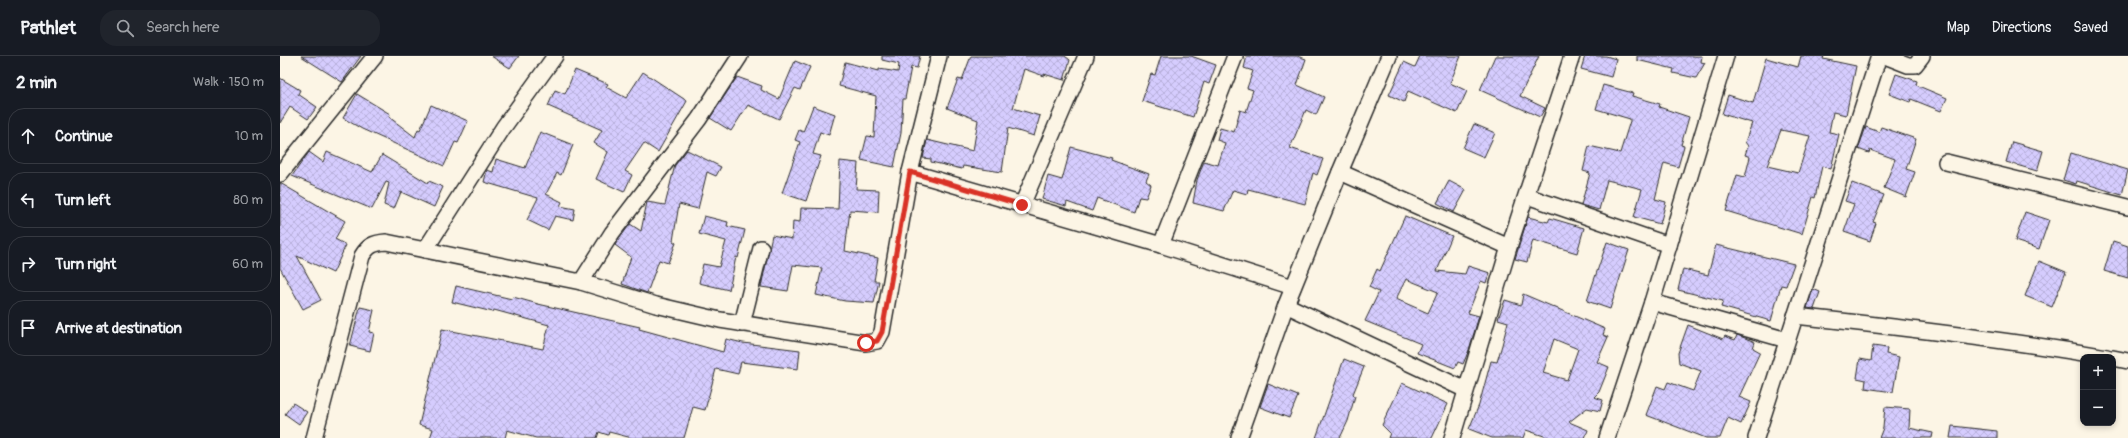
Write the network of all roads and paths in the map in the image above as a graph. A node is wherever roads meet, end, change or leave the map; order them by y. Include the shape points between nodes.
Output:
1 (375, 56) edge
2 (556, 56) edge
3 (740, 56) edge
4 (939, 56) edge
5 (1086, 56) edge
6 (1235, 56) edge
7 (1389, 56) edge
8 (1572, 56) edge
9 (1726, 56) edge
10 (1878, 56) edge
11 (1885, 56) edge
12 (1922, 56) edge
13 (1946, 162) dead end
14 (910, 172) junction
15 (1340, 172) junction
16 (280, 174) edge
17 (1527, 196) junction
18 (1022, 205) junction
19 (2128, 207) edge
20 (1160, 245) junction
21 (1668, 246) junction
22 (1509, 247) junction
23 (761, 248) dead end
24 (424, 250) junction
25 (581, 282) junction
26 (1293, 287) junction
27 (1652, 302) junction
28 (1286, 305) junction
29 (1795, 316) junction
30 (742, 324) junction
31 (1787, 340) junction
32 (2089, 354) edge
33 (2116, 359) edge
34 (2128, 361) edge
35 (1466, 390) junction
36 (314, 438) edge
37 (1239, 438) edge
38 (1452, 438) edge
39 (1607, 438) edge
40 (1756, 438) edge

1 - 16 street
2 - 24 street via 503,128
3 - 25 street via 699,119 612,233
4 - 14 street
5 - 18 street
6 - 20 street
7 - 15 street
8 - 17 street
9 - 21 street
10 - 29 street
11 - 12 street via 1908,65 1915,65
13 - 19 street
14 - 18 street
14 - 30 street via 882,332 877,341 866,343
15 - 22 street
15 - 26 street
17 - 21 street
17 - 22 street
18 - 20 street
20 - 26 street
21 - 27 street
22 - 35 street
23 - 30 street
24 - 25 street
24 - 36 street via 386,242 375,243 367,248 362,256
25 - 30 street via 656,306
26 - 28 street
27 - 31 street
27 - 39 street
28 - 35 street
28 - 37 street
29 - 31 street
29 - 32 street via 1931,330
31 - 40 street
33 - 34 street
35 - 38 street

